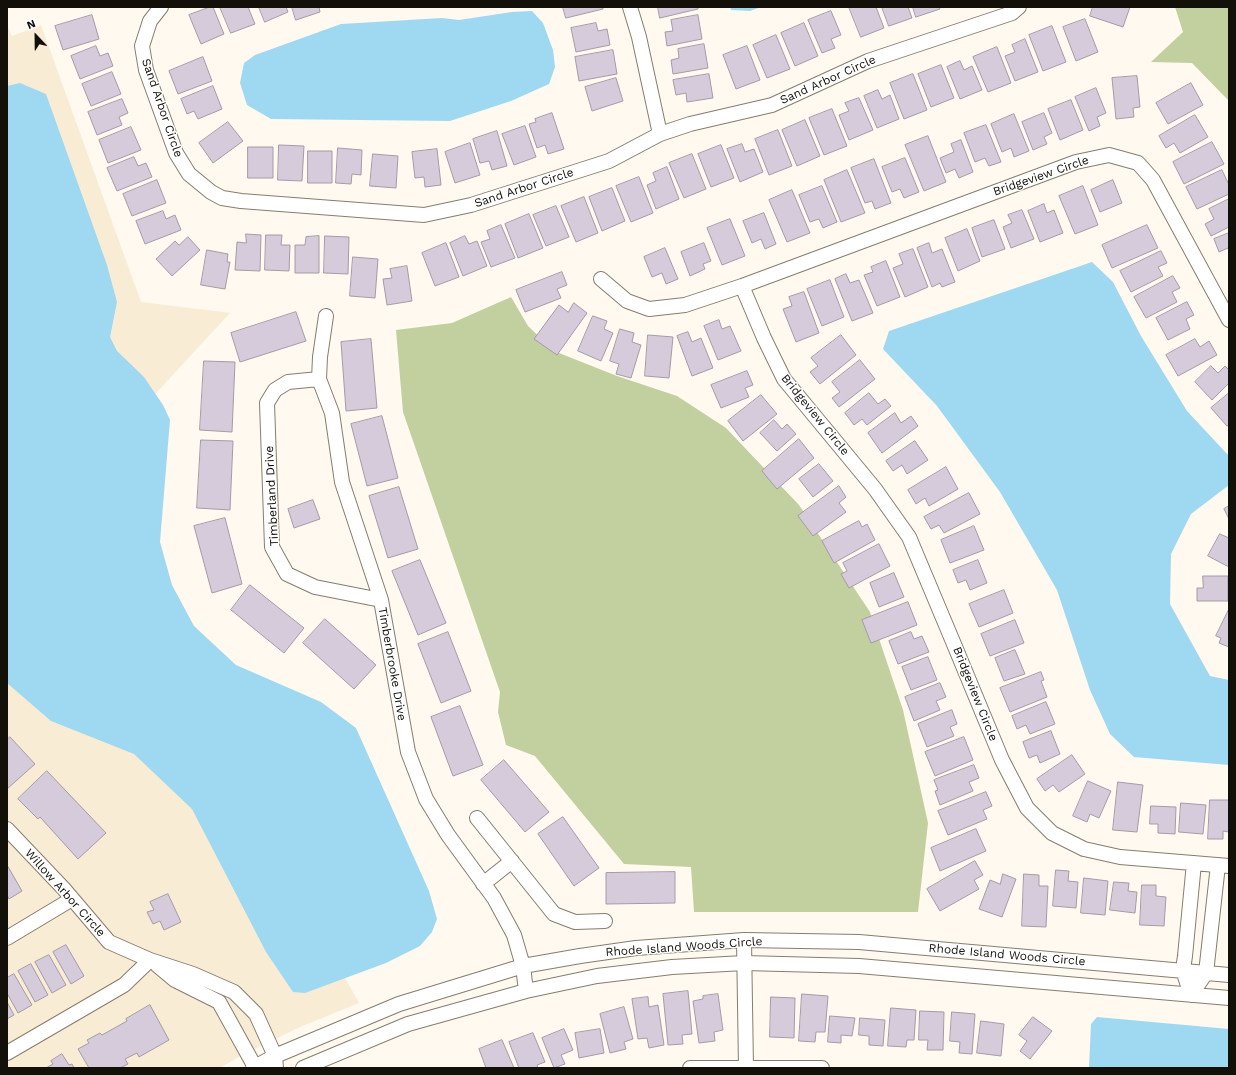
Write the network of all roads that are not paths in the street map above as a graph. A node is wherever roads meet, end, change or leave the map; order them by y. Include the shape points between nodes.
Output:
1 (161, 7) edge
2 (630, 7) edge
3 (1019, 7) edge
4 (660, 134) junction
5 (601, 279) dead end
6 (742, 286) junction
7 (326, 316) dead end
8 (1229, 320) edge
9 (319, 379) junction
10 (381, 600) junction
11 (477, 818) dead end
12 (7, 829) edge
13 (512, 861) junction
14 (1194, 863) junction
15 (1223, 865) edge
16 (483, 884) junction
17 (72, 899) junction
18 (605, 921) dead end
19 (7, 938) edge
20 (744, 940) junction
21 (150, 960) junction
22 (744, 963) junction
23 (522, 966) junction
24 (1183, 970) junction
25 (1206, 973) junction
26 (1229, 974) edge
27 (526, 991) junction
28 (1191, 995) junction
29 (1229, 998) edge
30 (7, 1053) edge
31 (276, 1062) edge
32 (255, 1068) edge
33 (303, 1068) edge
34 (690, 1068) edge
35 (746, 1068) edge
36 (822, 1068) edge

1 - 4 street, Sand Arbor Circle via 150,21 142,46 146,70 176,153 189,174 222,198 424,215 471,205 609,161
2 - 4 street
3 - 4 street, Sand Arbor Circle via 1012,13 868,61 772,105 690,124
5 - 6 street via 627,301 650,309 685,305
6 - 8 street, Bridgeview Circle via 1076,162 1109,155 1138,163 1152,180
6 - 14 street, Bridgeview Circle via 784,379 875,489 909,538 1002,760 1027,808 1052,833 1084,850 1120,857
7 - 9 street, Timberbrooke Drive
9 - 10 street, Timberbrooke Drive via 332,413 342,482
9 - 10 street, Timberland Drive via 288,382 274,390 267,403 272,547 287,574 315,587
10 - 16 street, Timberbrooke Drive via 408,752 426,799
11 - 13 street
12 - 17 street, Willow Arbor Circle
13 - 16 street
13 - 18 street via 554,914 575,922
14 - 15 street, Bridgeview Circle
14 - 24 street
15 - 25 street, Bridgeview Circle
16 - 23 street, Timberbrooke Drive via 514,934
17 - 19 street
17 - 21 street, Willow Arbor Circle via 109,942
20 - 22 street
20 - 23 street, Rhode Island Woods Circle via 636,948
20 - 24 street, Rhode Island Woods Circle via 859,942
21 - 30 street via 124,985
21 - 31 street, Willow Arbor Circle via 193,974 234,992 256,1014
21 - 32 street, Willow Arbor Circle via 175,980 219,1002
22 - 27 street, Rhode Island Woods Circle via 672,967 597,976
22 - 28 street, Rhode Island Woods Circle via 859,966
22 - 35 street
23 - 27 street, Timberbrooke Drive
23 - 31 street, Rhode Island Woods Circle via 399,1004
24 - 25 street, Rhode Island Woods Circle
24 - 28 street
25 - 26 street, Rhode Island Woods Circle
25 - 28 street, Bridgeview Circle
27 - 33 street, Rhode Island Woods Circle via 408,1024
28 - 29 street, Rhode Island Woods Circle
31 - 32 street, Rhode Island Woods Circle
34 - 35 street
35 - 36 street

